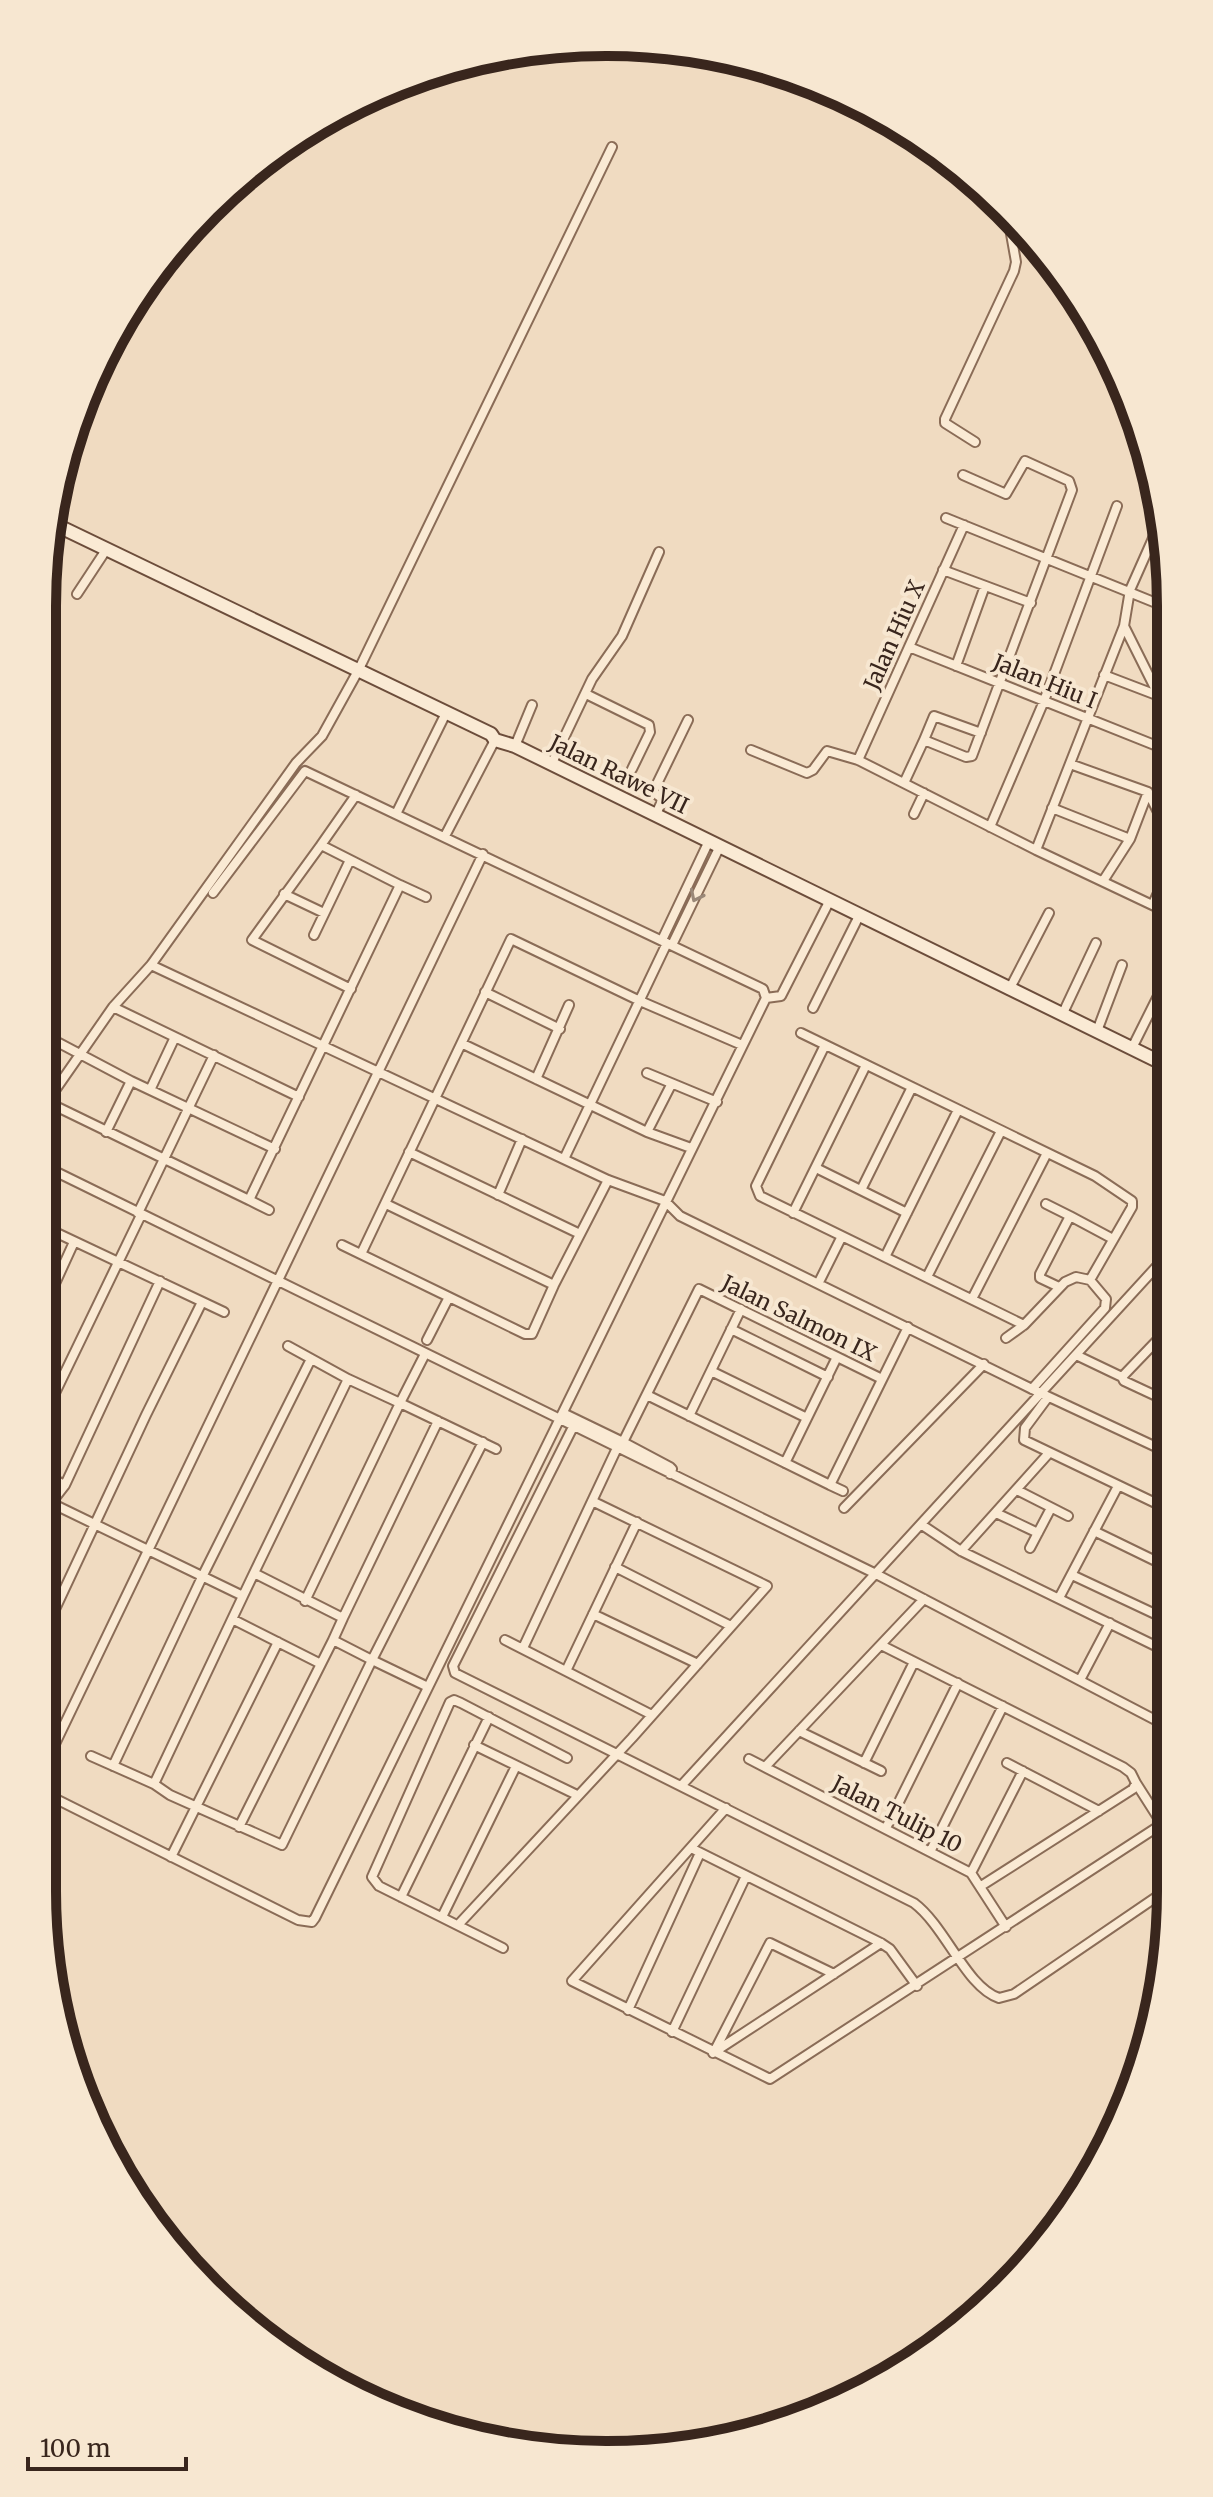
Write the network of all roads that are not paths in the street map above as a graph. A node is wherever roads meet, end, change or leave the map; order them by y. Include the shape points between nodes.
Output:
1 (612, 147) dead end
2 (1009, 231) edge
3 (975, 442) dead end
4 (963, 475) dead end
5 (1117, 506) dead end
6 (946, 518) dead end
7 (964, 525) junction
8 (62, 528) edge
9 (1152, 539) edge
10 (106, 550) junction
11 (659, 552) dead end
12 (1047, 559) junction
13 (943, 570) junction
14 (1090, 576) junction
15 (985, 586) junction
16 (1130, 590) junction
17 (77, 594) dead end
18 (1031, 603) junction
19 (1157, 603) edge
20 (1124, 626) junction
21 (909, 647) junction
22 (956, 666) junction
23 (358, 671) junction
24 (1104, 675) junction
25 (1001, 683) junction
26 (1157, 690) edge
27 (586, 694) junction
28 (1157, 695) edge
29 (1044, 701) junction
30 (532, 705) dead end
31 (446, 713) junction
32 (1088, 718) junction
33 (688, 720) dead end
34 (981, 733) junction
35 (495, 740) junction
36 (924, 740) junction
37 (515, 746) junction
38 (1157, 746) edge
39 (751, 750) dead end
40 (858, 760) junction
41 (552, 763) junction
42 (1070, 764) junction
43 (632, 769) dead end
44 (904, 783) junction
45 (1148, 792) junction
46 (924, 793) junction
47 (356, 795) junction
48 (1052, 808) junction
49 (1157, 810) edge
50 (396, 814) junction
51 (656, 814) junction
52 (914, 814) dead end
53 (990, 827) junction
54 (445, 836) junction
55 (1130, 839) junction
56 (715, 844) junction
57 (321, 845) junction
58 (1036, 850) junction
59 (483, 854) junction
60 (350, 860) junction
61 (1103, 881) junction
62 (400, 885) junction
63 (213, 893) dead end
64 (284, 894) junction
65 (1157, 895) edge
66 (426, 897) dead end
67 (830, 900) junction
68 (1153, 904) junction
69 (1157, 906) edge
70 (324, 913) junction
71 (1049, 913) dead end
72 (860, 914) junction
73 (314, 935) dead end
74 (667, 943) junction
75 (1096, 943) dead end
76 (151, 965) junction
77 (1122, 965) dead end
78 (351, 989) junction
79 (1009, 990) junction
80 (485, 992) junction
81 (766, 998) junction
82 (1157, 998) edge
83 (640, 1001) junction
84 (569, 1005) dead end
85 (113, 1007) junction
86 (813, 1008) dead end
87 (1063, 1013) junction
88 (560, 1029) junction
89 (1097, 1031) junction
90 (801, 1033) dead end
91 (175, 1037) junction
92 (56, 1041) edge
93 (463, 1044) junction
94 (742, 1045) junction
95 (825, 1045) junction
96 (324, 1046) junction
97 (1132, 1048) junction
98 (80, 1054) junction
99 (214, 1055) junction
100 (1157, 1060) edge
101 (866, 1065) junction
102 (379, 1072) junction
103 (647, 1073) dead end
104 (536, 1079) junction
105 (131, 1081) junction
106 (671, 1085) junction
107 (912, 1087) junction
108 (56, 1088) edge
109 (151, 1088) junction
110 (299, 1097) junction
111 (434, 1098) junction
112 (717, 1102) junction
113 (590, 1105) junction
114 (190, 1107) junction
115 (56, 1110) edge
116 (958, 1110) junction
117 (1001, 1131) junction
118 (106, 1132) junction
119 (647, 1132) junction
120 (522, 1139) junction
121 (691, 1148) junction
122 (275, 1149) junction
123 (409, 1152) junction
124 (1047, 1153) junction
125 (165, 1159) junction
126 (564, 1159) junction
127 (816, 1168) junction
128 (56, 1172) edge
129 (608, 1180) junction
130 (861, 1190) junction
131 (498, 1195) junction
132 (249, 1200) junction
133 (665, 1201) junction
134 (386, 1204) junction
135 (1046, 1204) dead end
136 (269, 1210) dead end
137 (793, 1213) junction
138 (907, 1213) junction
139 (139, 1214) junction
140 (1070, 1216) junction
141 (56, 1233) edge
142 (580, 1234) junction
143 (842, 1236) junction
144 (1113, 1239) junction
145 (74, 1242) junction
146 (342, 1245) dead end
147 (361, 1254) junction
148 (885, 1257) junction
149 (118, 1261) junction
150 (1157, 1266) edge
151 (927, 1277) junction
152 (1090, 1280) junction
153 (56, 1281) edge
154 (160, 1281) junction
155 (819, 1282) junction
156 (277, 1283) junction
157 (554, 1285) junction
158 (1059, 1287) junction
159 (449, 1297) junction
160 (972, 1299) junction
161 (202, 1302) junction
162 (741, 1309) junction
163 (224, 1312) dead end
164 (1024, 1325) junction
165 (908, 1327) junction
166 (731, 1329) junction
167 (1006, 1338) dead end
168 (427, 1340) dead end
169 (1155, 1343) edge
170 (288, 1346) dead end
171 (425, 1354) junction
172 (1076, 1355) junction
173 (837, 1357) junction
174 (311, 1359) junction
175 (984, 1364) junction
176 (711, 1371) junction
177 (828, 1377) junction
178 (1122, 1377) junction
179 (348, 1379) junction
180 (882, 1379) junction
181 (56, 1391) edge
182 (1041, 1393) junction
183 (647, 1395) junction
184 (1157, 1396) edge
185 (400, 1403) junction
186 (689, 1416) junction
187 (561, 1417) junction
188 (807, 1418) junction
189 (438, 1421) junction
190 (573, 1427) junction
191 (483, 1442) junction
192 (620, 1445) junction
193 (1157, 1447) edge
194 (496, 1449) dead end
195 (1049, 1453) junction
196 (785, 1463) junction
197 (56, 1481) edge
198 (65, 1485) junction
199 (830, 1485) junction
200 (1118, 1486) junction
201 (1017, 1490) junction
202 (843, 1491) dead end
203 (56, 1497) edge
204 (592, 1501) junction
205 (1157, 1502) edge
206 (56, 1505) edge
207 (844, 1508) dead end
208 (1051, 1508) junction
209 (996, 1513) junction
210 (1068, 1516) dead end
211 (637, 1522) junction
212 (94, 1524) junction
213 (922, 1525) junction
214 (1094, 1531) junction
215 (1038, 1533) junction
216 (1030, 1548) dead end
217 (149, 1550) junction
218 (961, 1551) junction
219 (1157, 1562) edge
220 (615, 1567) junction
221 (254, 1573) junction
222 (876, 1574) junction
223 (203, 1575) junction
224 (1072, 1575) junction
225 (243, 1596) junction
226 (1059, 1598) junction
227 (924, 1599) junction
228 (305, 1601) junction
229 (56, 1607) edge
230 (593, 1614) junction
231 (1157, 1615) edge
232 (343, 1618) junction
233 (234, 1620) junction
234 (1110, 1623) junction
235 (731, 1626) junction
236 (333, 1640) junction
237 (505, 1640) dead end
238 (278, 1642) junction
239 (1157, 1644) edge
240 (881, 1645) junction
241 (523, 1648) junction
242 (372, 1660) junction
243 (914, 1662) junction
244 (321, 1664) junction
245 (698, 1664) junction
246 (566, 1671) junction
247 (1080, 1680) junction
248 (958, 1683) junction
249 (428, 1687) junction
250 (1003, 1706) junction
251 (652, 1715) junction
252 (489, 1717) junction
253 (1157, 1721) edge
254 (799, 1731) junction
255 (56, 1742) edge
256 (474, 1745) junction
257 (616, 1753) junction
258 (91, 1756) dead end
259 (567, 1758) dead end
260 (749, 1759) dead end
261 (864, 1763) junction
262 (1007, 1763) dead end
263 (113, 1766) junction
264 (516, 1766) junction
265 (765, 1767) junction
266 (881, 1771) dead end
267 (1023, 1771) junction
268 (1136, 1783) junction
269 (154, 1784) junction
270 (681, 1786) junction
271 (577, 1795) junction
272 (56, 1799) edge
273 (194, 1806) junction
274 (726, 1808) junction
275 (1099, 1811) junction
276 (1157, 1816) edge
277 (239, 1827) junction
278 (1157, 1827) edge
279 (886, 1828) junction
280 (691, 1848) junction
281 (931, 1850) junction
282 (700, 1853) junction
283 (171, 1857) junction
284 (971, 1873) junction
285 (746, 1876) junction
286 (981, 1886) junction
287 (401, 1897) junction
288 (1157, 1897) edge
289 (442, 1917) junction
290 (458, 1925) junction
291 (1006, 1927) junction
292 (881, 1943) junction
293 (503, 1948) dead end
294 (960, 1958) junction
295 (834, 1974) junction
296 (917, 1986) junction
297 (628, 2010) junction
298 (672, 2032) junction
299 (713, 2053) junction

1 - 23 street
2 - 3 street via 1014,271 945,419
4 - 12 street via 1006,494 1025,461 1069,481 1072,490
5 - 14 street
6 - 7 street
7 - 12 street
7 - 13 street, Jalan Hiu X
8 - 10 main road, Jalan Rawe VII
9 - 16 street
10 - 17 street
10 - 23 main road, Jalan Rawe VII
11 - 27 street via 622,636
12 - 14 street
12 - 18 street
13 - 15 street
13 - 21 street, Jalan Hiu X
14 - 16 street
14 - 29 street
15 - 18 street
15 - 22 street
16 - 19 street
16 - 20 street
18 - 25 street
20 - 24 street
20 - 26 street
21 - 22 street, Jalan Hiu I
21 - 40 street, Jalan Hiu X
22 - 25 street, Jalan Hiu I
23 - 31 main road, Jalan Rawe VII
23 - 76 street via 322,736 296,763
24 - 28 street
24 - 32 street
25 - 29 street, Jalan Hiu I
25 - 34 street
27 - 41 street
27 - 43 street via 649,725
29 - 32 street, Jalan Hiu I
29 - 53 street
30 - 37 street
31 - 35 main road, Jalan Rawe VII
31 - 50 street
32 - 38 street, Jalan Hiu I
32 - 42 street
33 - 51 street via 653,792 663,799
34 - 36 street via 934,716
34 - 36 street via 969,758
35 - 37 main road, Jalan Rawe VII
35 - 54 street
36 - 44 street
37 - 41 main road, Jalan Rawe VII
39 - 40 street via 807,773 827,751
40 - 44 street
41 - 51 main road, Jalan Rawe VII
42 - 45 street
42 - 48 street
44 - 46 street
45 - 49 street
45 - 55 street
46 - 52 street
46 - 53 street
47 - 50 street
47 - 57 street
47 - 63 street via 303,772
48 - 55 street
48 - 58 street
50 - 54 street
51 - 56 main road, Jalan Rawe VII
53 - 58 street
54 - 59 street
55 - 61 street
56 - 67 main road, Jalan Rawe VII
56 - 74 street
57 - 60 street
57 - 64 street
58 - 61 street
59 - 74 street
59 - 102 street
60 - 62 street
60 - 70 street
61 - 68 street
62 - 66 street
62 - 78 street
64 - 70 street
64 - 78 street via 252,940
65 - 68 street
67 - 72 main road, Jalan Rawe VII
67 - 81 street via 781,996
68 - 69 street
70 - 73 street
71 - 79 street
72 - 79 main road, Jalan Rawe VII
72 - 86 street
74 - 81 street via 763,989
74 - 83 street
75 - 87 street
76 - 85 street
76 - 96 street
77 - 89 street
78 - 96 street
79 - 87 main road, Jalan Rawe VII
80 - 83 street via 511,939
80 - 88 street
80 - 93 street
81 - 94 street
82 - 97 street
83 - 94 street
83 - 113 street
84 - 88 street
85 - 91 street
85 - 98 street
87 - 89 main road, Jalan Rawe VII
88 - 104 street
89 - 97 main road, Jalan Rawe VII
90 - 95 street
91 - 99 street
91 - 109 street
92 - 98 street
93 - 104 street
93 - 111 street
94 - 112 street
95 - 101 street
95 - 137 street via 756,1186 760,1196
96 - 102 street
96 - 110 street
97 - 100 main road, Jalan Rawe VII
98 - 105 street
98 - 108 street
99 - 110 street
99 - 114 street
101 - 107 street
101 - 127 street
102 - 111 street
102 - 156 street
103 - 106 street
104 - 113 street
105 - 109 street
105 - 118 street
106 - 112 street
106 - 119 street
107 - 116 street
107 - 130 street
109 - 114 street
110 - 122 street
111 - 120 street
111 - 123 street
112 - 121 street
113 - 119 street
113 - 126 street
114 - 122 street
114 - 125 street
115 - 118 street
116 - 117 street
116 - 138 street
117 - 124 street
117 - 151 street
118 - 125 street
119 - 121 street
120 - 126 street
120 - 131 street
121 - 133 street
122 - 132 street
123 - 131 street
123 - 134 street
124 - 144 street via 1132,1201
124 - 160 street
125 - 132 street
125 - 139 street
126 - 129 street
127 - 130 street
127 - 137 street
128 - 139 street
129 - 133 street
129 - 142 street
130 - 138 street
131 - 142 street
132 - 136 street
133 - 155 street via 680,1216
133 - 187 street
134 - 147 street
134 - 157 street
135 - 140 street
137 - 143 street
138 - 148 street
139 - 149 street
139 - 156 street
140 - 144 street
140 - 158 street via 1040,1274
141 - 145 street
142 - 157 street
143 - 148 street
143 - 155 street
144 - 152 street
145 - 149 street
145 - 153 street
146 - 147 street
147 - 159 street
148 - 151 street
149 - 154 street
149 - 181 street
150 - 172 street
151 - 160 street
152 - 158 street via 1076,1277
152 - 182 street via 1106,1299 1105,1308
154 - 161 street
154 - 198 street
155 - 165 street
156 - 171 street
156 - 217 street
157 - 159 street via 529,1335
158 - 164 street
159 - 168 street
160 - 164 street
161 - 163 street
161 - 212 street
162 - 166 street
162 - 173 street, Jalan Salmon IX
162 - 183 street, Jalan Salmon IX via 699,1289
164 - 167 street
165 - 175 street
165 - 180 street
166 - 176 street
166 - 177 street
169 - 178 street
170 - 174 street
171 - 185 street
171 - 187 street
172 - 178 street
172 - 182 street
173 - 177 street
173 - 180 street, Jalan Salmon IX
174 - 179 street
174 - 223 street
175 - 182 street
175 - 207 street
176 - 186 street
176 - 188 street
177 - 188 street
178 - 184 street
179 - 185 street
179 - 221 street
180 - 199 street
182 - 193 street
182 - 195 street via 1023,1434 1024,1440
182 - 213 street
183 - 186 street
183 - 192 street
185 - 189 street
185 - 228 street
186 - 196 street
187 - 190 street
187 - 192 street
187 - 249 street
188 - 196 street
189 - 191 street
189 - 232 street
190 - 192 street
190 - 257 street via 453,1670
191 - 194 street
191 - 242 street
192 - 204 street
192 - 222 street
195 - 200 street
195 - 201 street
196 - 199 street
197 - 198 street
198 - 203 street
199 - 202 street
200 - 205 street
200 - 214 street
201 - 208 street
201 - 209 street
204 - 211 street
204 - 241 street
206 - 212 street
208 - 210 street
208 - 215 street
209 - 215 street
209 - 218 street
211 - 220 street
211 - 235 street via 767,1586
212 - 217 street
212 - 229 street
213 - 218 street
213 - 222 street
214 - 219 street
214 - 224 street
215 - 216 street
217 - 223 street
217 - 255 street
218 - 226 street
220 - 230 street
220 - 235 street
221 - 225 street
221 - 228 street
222 - 227 street
222 - 270 street
223 - 225 street
223 - 263 street
224 - 226 street
224 - 231 street
225 - 233 street
226 - 234 street
227 - 240 street
227 - 247 street
228 - 232 street
230 - 245 street
230 - 246 street
232 - 236 street
233 - 238 street
233 - 269 street
234 - 239 street
234 - 247 street
235 - 245 street
236 - 242 street
236 - 244 street
237 - 241 street
238 - 244 street
238 - 273 street
240 - 243 street
240 - 254 street
241 - 246 street
242 - 249 street
242 - 277 street via 284,1843
243 - 248 street
243 - 261 street
244 - 277 street
245 - 251 street
246 - 251 street
247 - 253 street
248 - 250 street
248 - 279 street
249 - 283 street via 312,1922 298,1920
250 - 268 street via 1123,1767
250 - 281 street
251 - 257 street
252 - 256 street
252 - 259 street
252 - 287 street via 450,1702 372,1877
254 - 261 street
254 - 265 street
256 - 264 street
256 - 287 street
257 - 270 street
257 - 271 street
258 - 263 street
260 - 265 street, Jalan Tulip 10
261 - 266 street
262 - 267 street
263 - 269 street
264 - 271 street
264 - 289 street
265 - 279 street, Jalan Tulip 10
267 - 275 street
267 - 284 street
268 - 275 street
268 - 276 street
269 - 273 street
270 - 274 street
271 - 290 street
272 - 283 street
273 - 277 street
273 - 283 street
274 - 280 street
274 - 294 street via 914,1903 936,1923
275 - 286 street
278 - 291 street
279 - 281 street, Jalan Tulip 10
280 - 282 street
280 - 297 street via 572,1981
281 - 284 street, Jalan Tulip 10
282 - 285 street
282 - 297 street
284 - 286 street, Jalan Tulip 10
285 - 292 street
285 - 298 street
286 - 291 street, Jalan Tulip 10
287 - 289 street
288 - 294 street via 1014,1994 992,1995 978,1985
289 - 290 street
290 - 293 street
291 - 294 street
292 - 295 street
292 - 296 street
294 - 296 street
295 - 299 street
295 - 299 street via 770,1943
296 - 299 street via 770,2079
297 - 298 street
298 - 299 street

